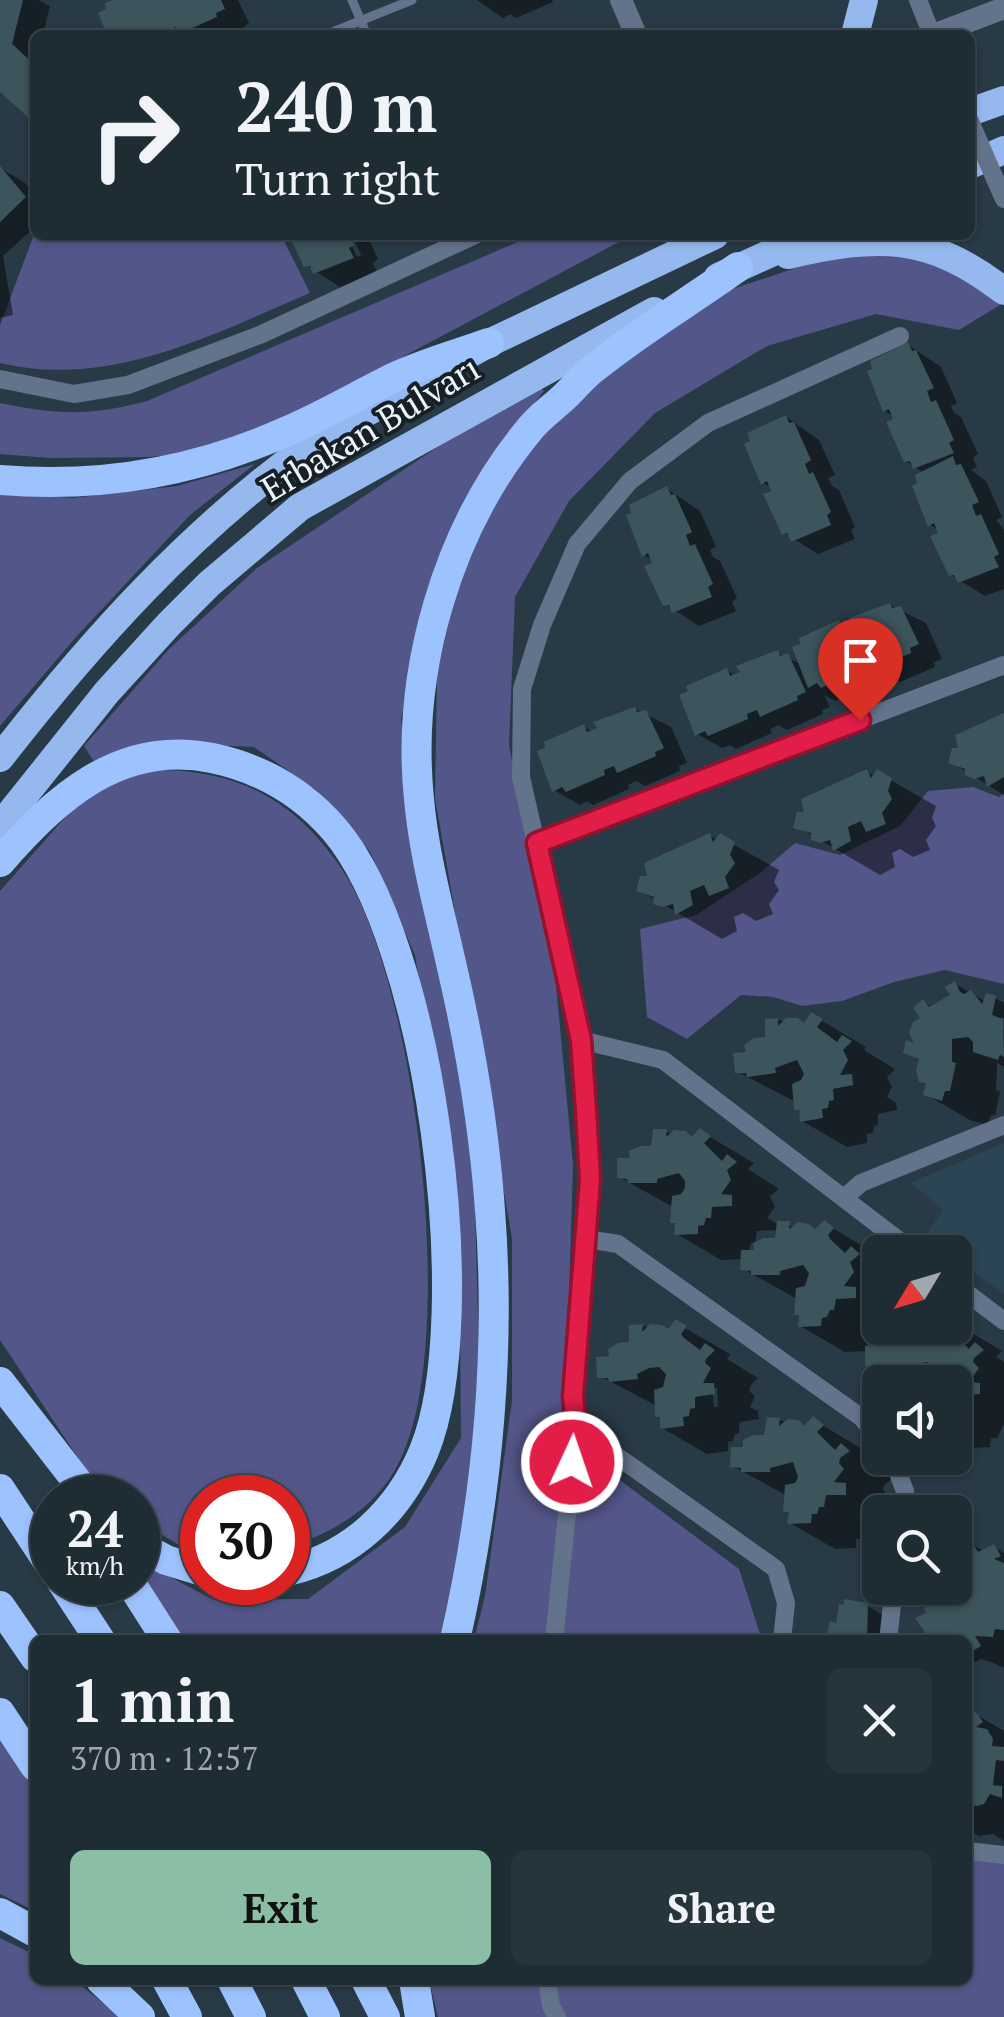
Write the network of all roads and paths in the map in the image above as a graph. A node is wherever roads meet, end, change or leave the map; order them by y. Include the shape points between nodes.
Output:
1 (352, 0) edge
2 (412, 0) edge
3 (621, 0) edge
4 (864, 0) edge
5 (918, 0) edge
6 (1004, 8) edge
7 (361, 20) junction
8 (337, 30) edge
9 (365, 30) edge
10 (634, 30) edge
11 (856, 30) edge
12 (930, 30) edge
13 (1004, 100) edge
14 (975, 110) edge
15 (975, 133) edge
16 (1004, 150) edge
17 (975, 163) edge
18 (1004, 199) edge
19 (465, 240) edge
20 (662, 240) edge
21 (705, 240) edge
22 (800, 240) edge
23 (738, 267) junction
24 (1004, 290) edge
25 (900, 336) dead end
26 (489, 344) junction
27 (0, 379) edge
28 (0, 480) edge
29 (1004, 665) edge
30 (0, 758) edge
31 (0, 826) edge
32 (537, 843) junction
33 (0, 862) edge
34 (581, 1040) junction
35 (1004, 1125) edge
36 (844, 1198) junction
37 (892, 1235) edge
38 (587, 1240) junction
39 (972, 1297) edge
40 (1004, 1322) edge
41 (0, 1385) edge
42 (862, 1418) edge
43 (576, 1427) junction
44 (59, 1475) edge
45 (72, 1475) edge
46 (0, 1489) edge
47 (30, 1535) edge
48 (310, 1563) edge
49 (77, 1605) edge
50 (145, 1605) edge
51 (892, 1605) edge
52 (0, 1606) edge
53 (97, 1635) edge
54 (164, 1635) edge
55 (457, 1635) edge
56 (555, 1635) edge
57 (783, 1635) edge
58 (889, 1635) edge
59 (30, 1650) edge
60 (0, 1713) edge
61 (30, 1758) edge
62 (972, 1851) edge
63 (1004, 1855) edge
64 (0, 1913) edge
65 (30, 1929) edge
66 (106, 1985) edge
67 (170, 1985) edge
68 (235, 1985) edge
69 (309, 1985) edge
70 (369, 1985) edge
71 (415, 1985) edge
72 (548, 1985) edge
73 (140, 2017) edge
74 (186, 2017) edge
75 (251, 2017) edge
76 (326, 2017) edge
77 (386, 2017) edge
78 (420, 2017) edge
79 (556, 2017) edge

1 - 7 lane
2 - 7 lane
3 - 10 street
4 - 11 highway
5 - 12 street
6 - 12 street
7 - 8 lane
7 - 9 lane
13 - 14 highway
15 - 18 street, bridge
16 - 17 highway
19 - 27 street via 262,334 128,386 74,394
20 - 26 highway
21 - 26 highway, Erbakan Bulvarı
22 - 23 highway, Erbakan Bulvarı
23 - 24 highway via 874,242 926,245
23 - 31 highway, Erbakan Bulvarı via 300,507 157,636
23 - 55 highway via 589,372 532,426 460,544 428,654 417,737 418,796 478,1100 495,1321 484,1473
25 - 32 street via 708,422 630,481 576,544 522,689 520,778
26 - 28 highway via 397,376 281,434 207,460 79,482
26 - 30 highway, Erbakan Bulvarı via 310,444 206,528 97,640
29 - 32 street
32 - 34 street
33 - 48 highway via 65,795 98,774 138,758 202,756 248,768 306,799 350,851 388,923 414,1008 441,1183 446,1308 440,1393 412,1476 381,1519 333,1555
34 - 36 street via 663,1060
34 - 38 street
35 - 36 street via 861,1183
36 - 37 street
38 - 42 street via 618,1244
38 - 43 street
39 - 40 street
41 - 44 highway
41 - 45 highway
43 - 56 street
43 - 57 street via 776,1569 786,1602
46 - 47 highway
49 - 53 highway
50 - 54 highway
51 - 58 street
52 - 59 highway
60 - 61 highway
62 - 63 street
64 - 65 highway
66 - 73 highway
67 - 74 highway
68 - 75 highway
69 - 76 highway
70 - 77 highway
71 - 78 highway
72 - 79 street

